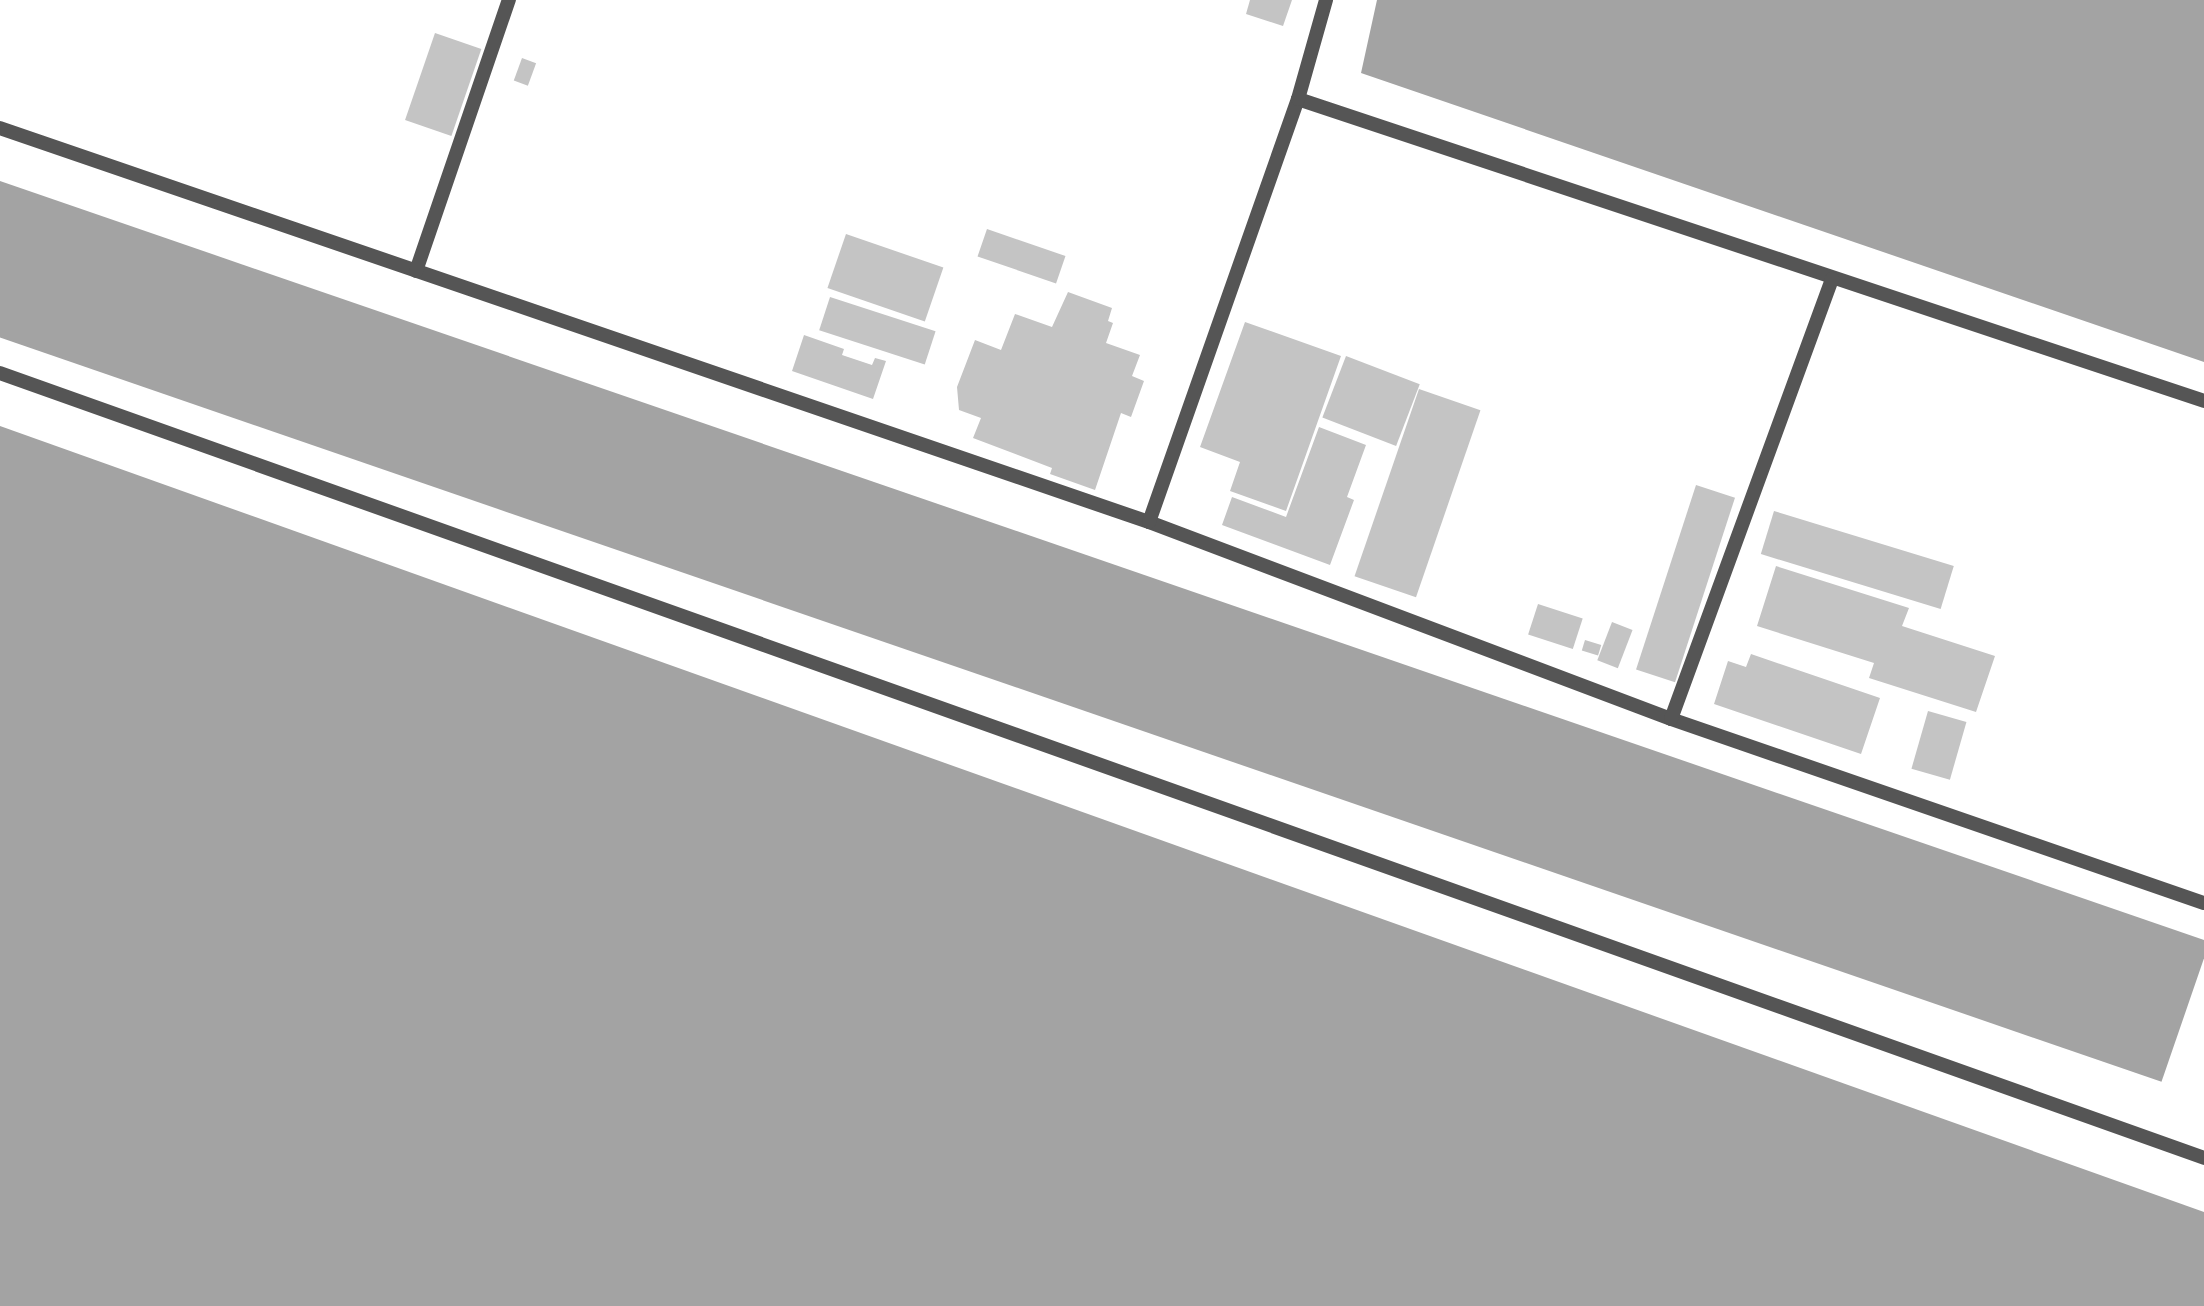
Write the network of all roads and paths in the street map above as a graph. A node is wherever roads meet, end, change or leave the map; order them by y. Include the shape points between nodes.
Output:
1 (509, 0) edge
2 (1326, 0) edge
3 (1298, 99) junction
4 (0, 128) edge
5 (416, 271) junction
6 (1832, 278) junction
7 (0, 373) edge
8 (2204, 401) edge
9 (1149, 522) junction
10 (1671, 719) junction
11 (2204, 902) edge
12 (2204, 1158) edge

1 - 5 street
2 - 3 street
3 - 6 street
3 - 9 street
4 - 5 street
5 - 9 street
6 - 8 street
6 - 10 street
7 - 12 street
9 - 10 street
10 - 11 street

